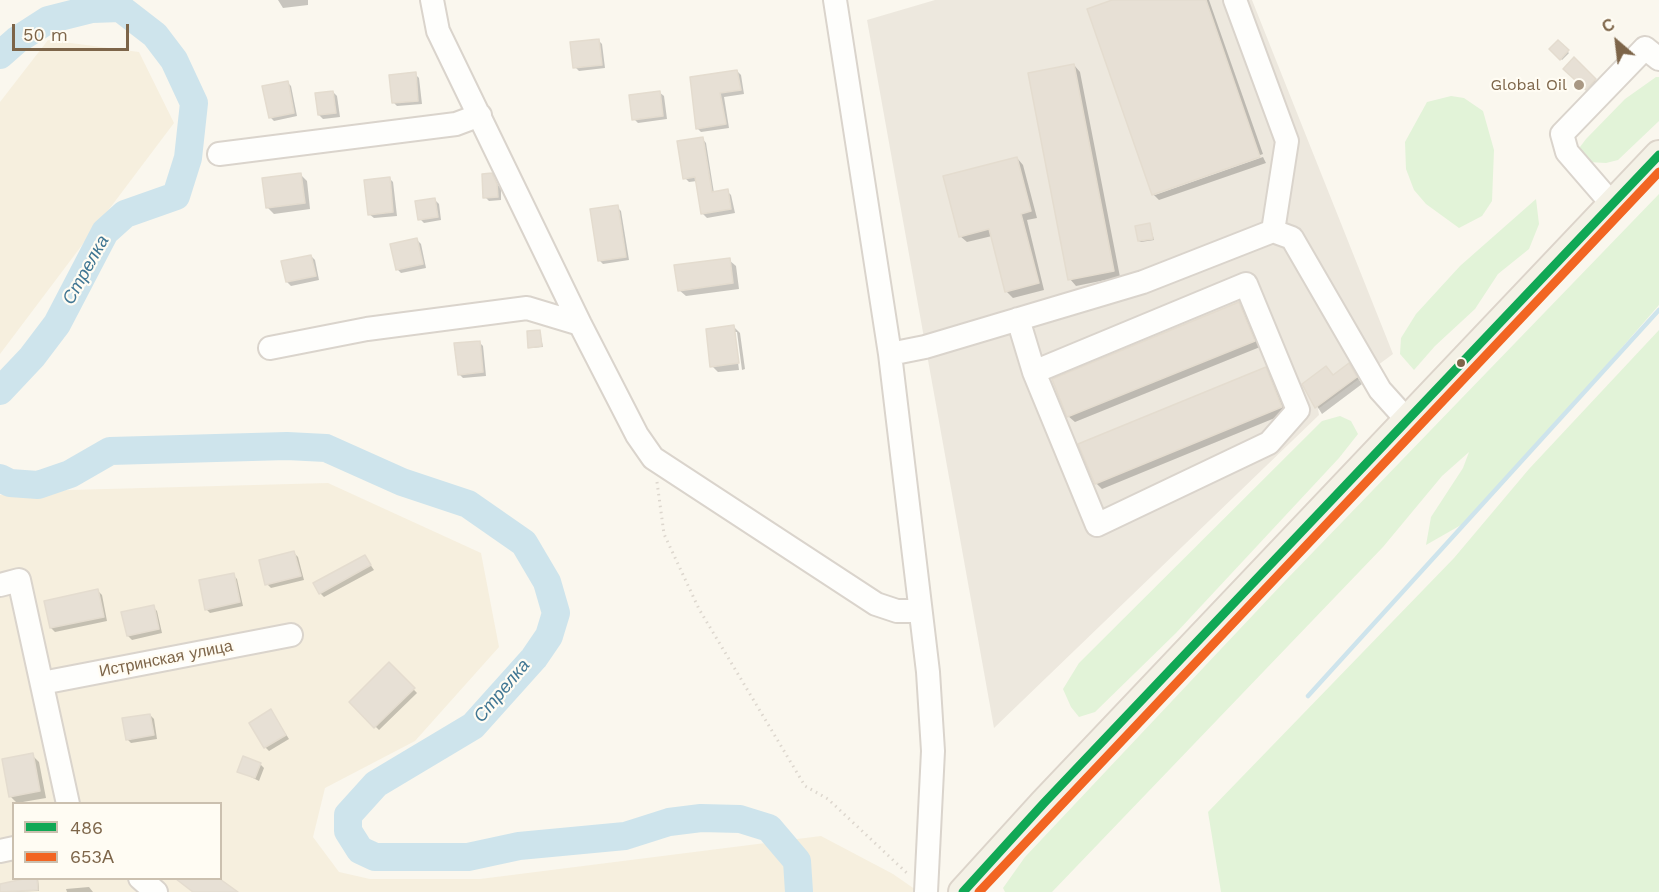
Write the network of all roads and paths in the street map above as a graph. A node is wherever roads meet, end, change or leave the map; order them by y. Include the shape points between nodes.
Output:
1 (432, 0) edge
2 (835, 0) edge
3 (1235, 0) edge
4 (1659, 59) edge
5 (480, 115) junction
6 (219, 154) dead end
7 (1659, 155) edge
8 (1612, 204) junction
9 (1273, 231) junction
10 (1018, 319) junction
11 (580, 324) junction
12 (270, 348) dead end
13 (890, 354) junction
14 (1034, 372) junction
15 (1407, 420) junction
16 (653, 458) junction
17 (0, 585) edge
18 (920, 611) junction
19 (291, 635) dead end
20 (42, 683) junction
21 (68, 802) edge
22 (141, 880) edge
23 (925, 890) edge
24 (156, 892) edge
25 (963, 892) edge

1 - 5 street via 438,31
2 - 13 street
3 - 9 street via 1287,141
4 - 8 street via 1645,48 1562,134 1567,152
5 - 6 street via 456,123
5 - 11 street
7 - 8 main road
8 - 15 main road
9 - 10 street via 1143,282
9 - 15 street via 1292,238 1380,390
10 - 13 street
10 - 14 street
11 - 12 street via 527,308 367,329
11 - 16 street via 637,435
13 - 18 street
14 - 14 street via 1097,525 1269,443 1298,410 1246,284
15 - 25 main road
16 - 18 street via 876,604 897,611
16 - 23 path via 664,534 694,598 805,786 828,799
17 - 20 street via 19,580
18 - 23 street via 933,751
19 - 20 street, Истринская улица
20 - 21 street
22 - 24 street

